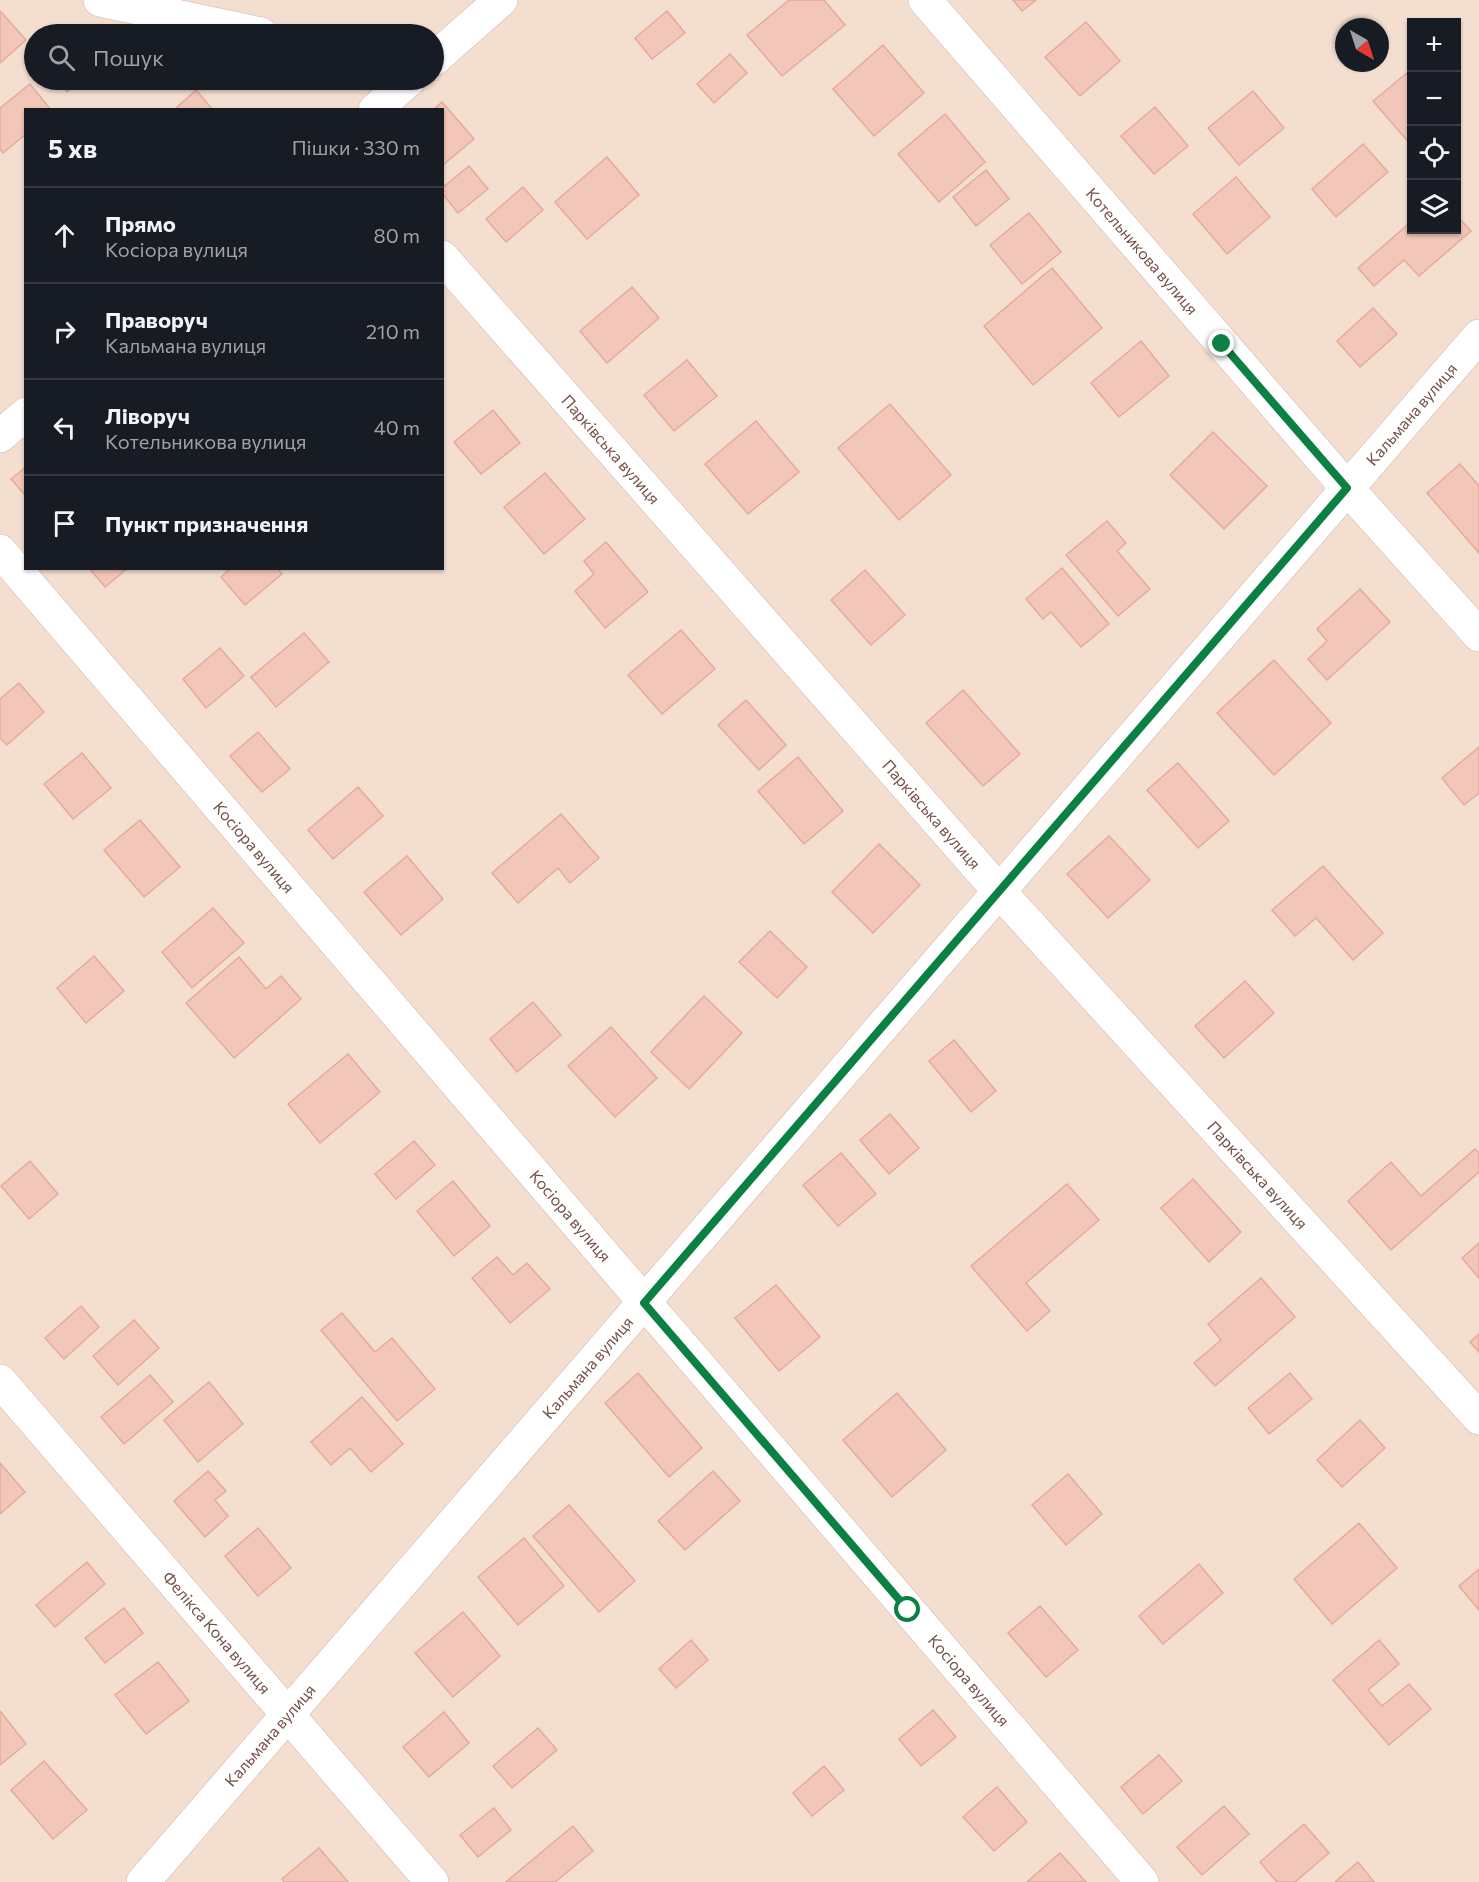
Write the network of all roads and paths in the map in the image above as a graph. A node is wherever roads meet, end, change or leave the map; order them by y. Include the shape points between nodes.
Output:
1 (100, 0) edge
2 (501, 0) edge
3 (925, 0) edge
4 (214, 24) edge
5 (444, 49) edge
6 (398, 90) edge
7 (377, 108) edge
8 (444, 259) edge
9 (1479, 336) edge
10 (24, 416) edge
11 (0, 436) edge
12 (1347, 488) junction
13 (0, 551) edge
14 (1479, 634) edge
15 (999, 891) junction
16 (644, 1303) junction
17 (0, 1381) edge
18 (1479, 1418) edge
19 (288, 1714) junction
20 (143, 1882) edge
21 (432, 1882) edge
22 (1142, 1882) edge

1 - 4 street
2 - 5 street
3 - 12 street, Котельникова вулиця
6 - 7 street
8 - 15 street, Парківська вулиця
9 - 12 street, Кальмана вулиця
10 - 11 street
12 - 14 street, Котельникова вулиця
12 - 15 street, Кальмана вулиця
13 - 16 street, Косіора вулиця
15 - 16 street, Кальмана вулиця
15 - 18 street, Парківська вулиця
16 - 19 street, Кальмана вулиця
16 - 22 street, Косіора вулиця
17 - 19 street, Фелікса Кона вулиця
19 - 20 street, Кальмана вулиця
19 - 21 street, Фелікса Кона вулиця

